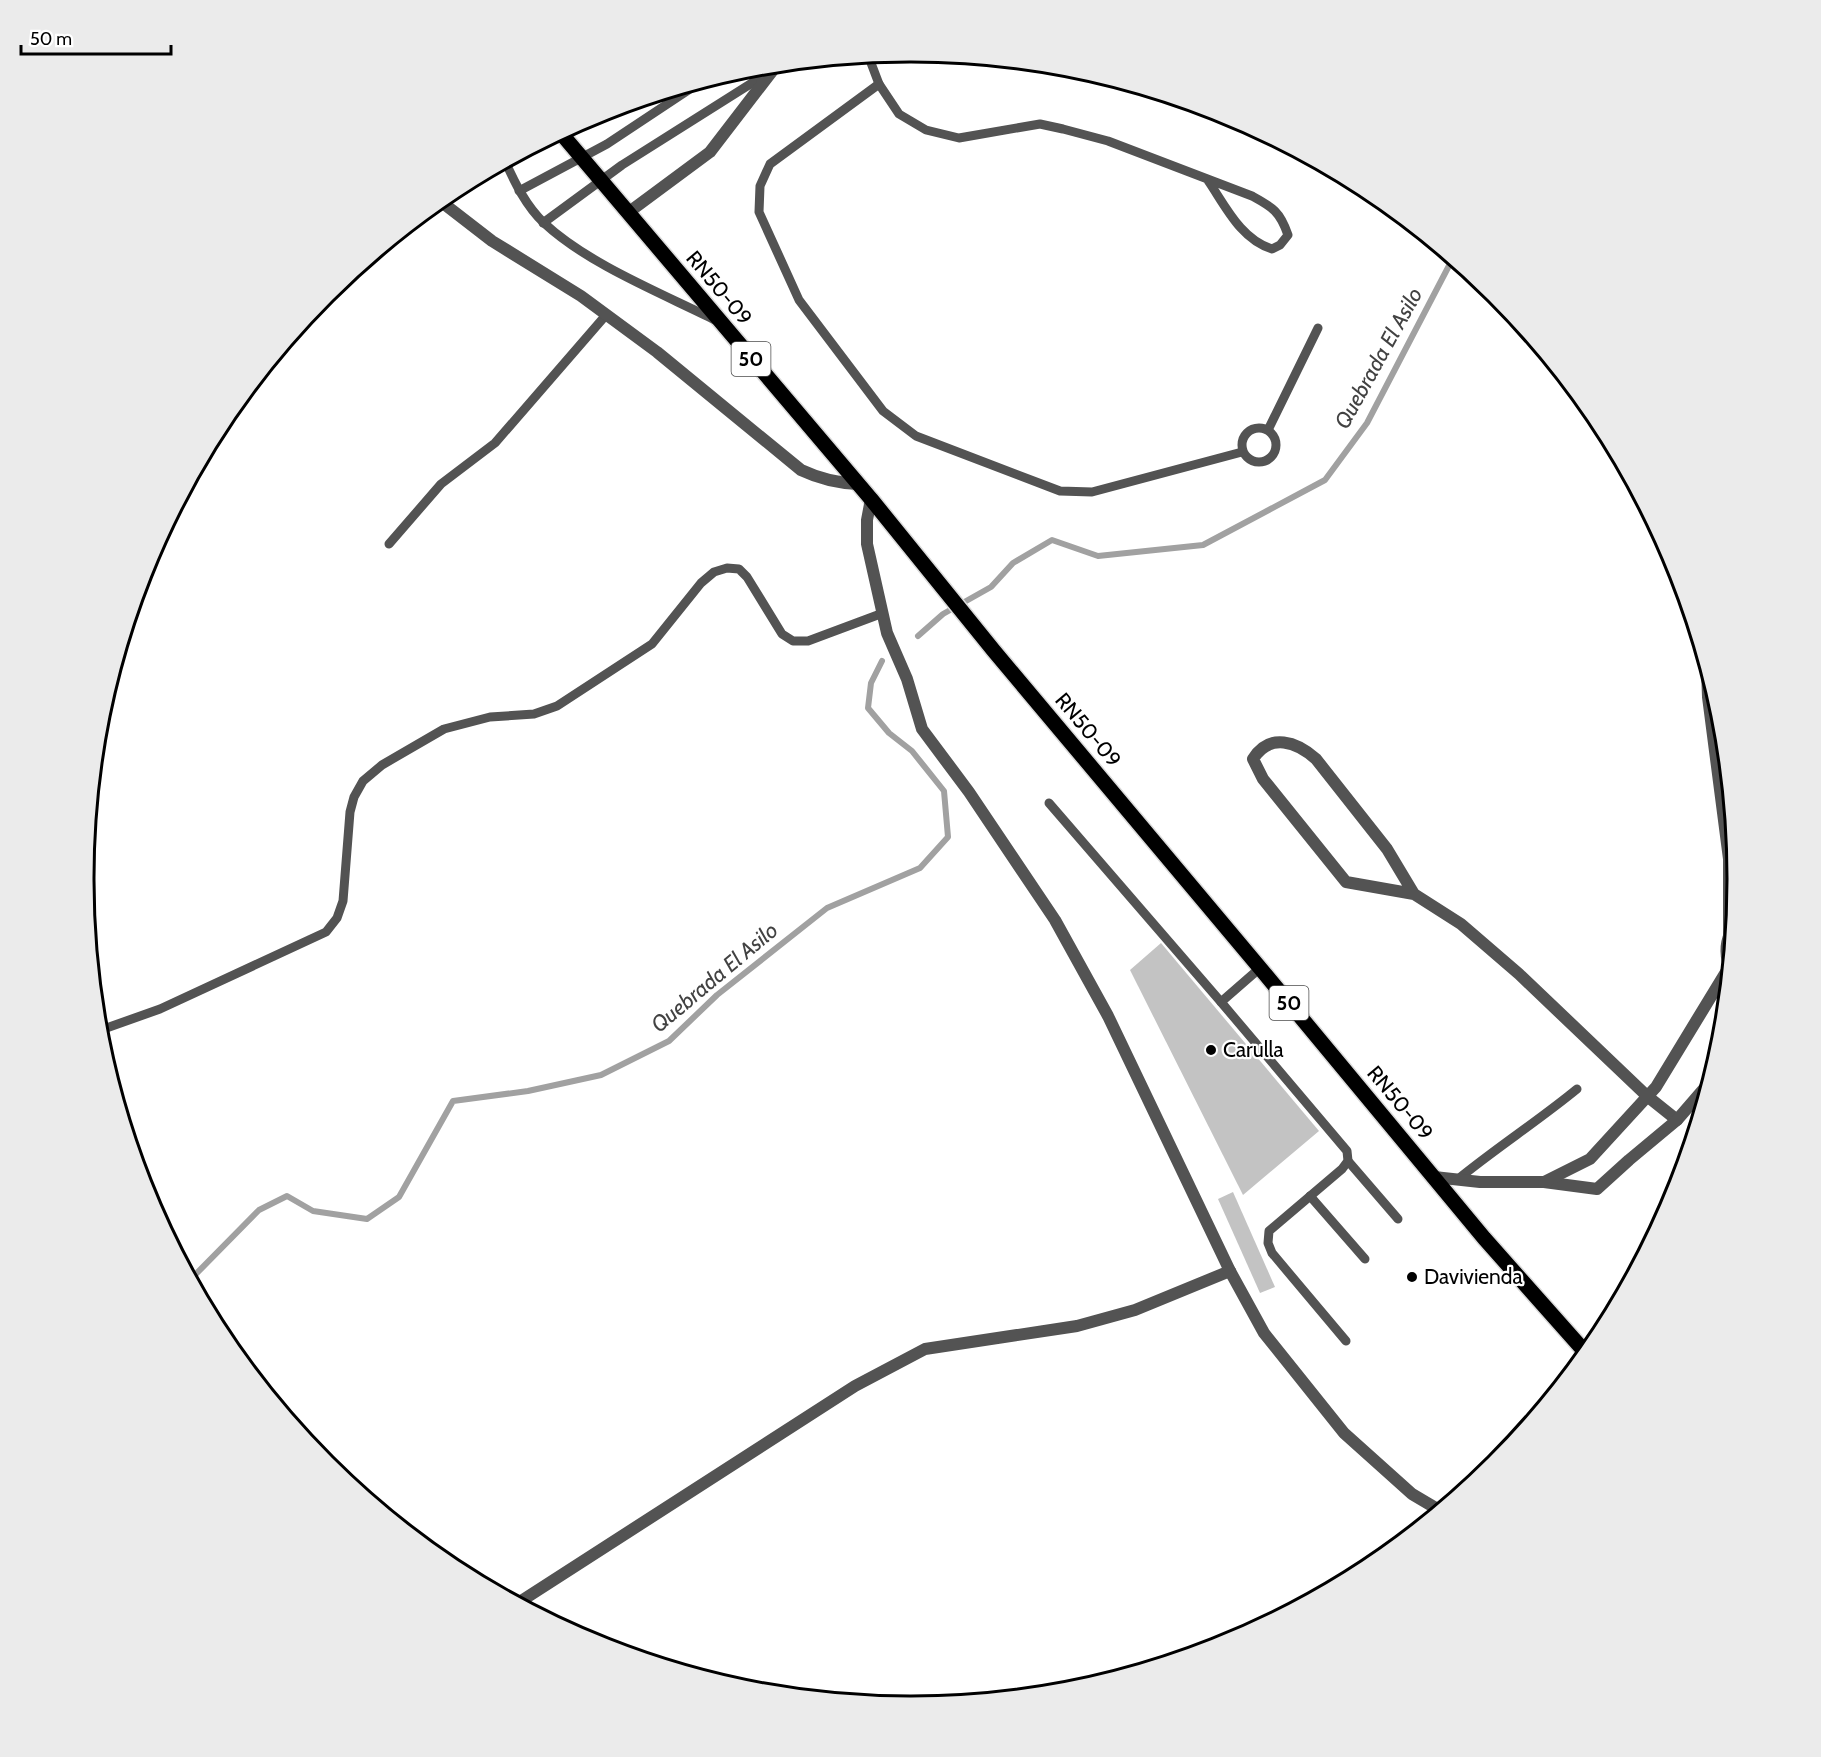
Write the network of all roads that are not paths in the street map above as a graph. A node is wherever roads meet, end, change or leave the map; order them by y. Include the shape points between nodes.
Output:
1 (871, 63) edge
2 (772, 73) edge
3 (765, 75) edge
4 (879, 84) junction
5 (682, 94) edge
6 (566, 138) edge
7 (582, 157) junction
8 (508, 168) edge
9 (601, 179) junction
10 (1207, 179) junction
11 (519, 191) junction
12 (447, 206) edge
13 (629, 212) junction
14 (543, 223) junction
15 (606, 315) junction
16 (720, 322) junction
17 (1318, 328) dead end
18 (1268, 430) junction
19 (1242, 452) junction
20 (858, 484) junction
21 (872, 499) junction
22 (389, 544) dead end
23 (883, 613) junction
24 (1709, 708) edge
25 (1049, 803) dead end
26 (1726, 838) edge
27 (1414, 894) junction
28 (1260, 968) junction
29 (1722, 980) edge
30 (1221, 1002) junction
31 (107, 1028) edge
32 (1577, 1089) dead end
33 (1698, 1095) edge
34 (1647, 1096) junction
35 (1677, 1120) junction
36 (1348, 1161) junction
37 (1434, 1177) junction
38 (1457, 1180) junction
39 (1545, 1182) junction
40 (1310, 1197) junction
41 (1398, 1218) dead end
42 (1365, 1259) dead end
43 (1230, 1271) junction
44 (1346, 1341) dead end
45 (1580, 1346) edge
46 (1433, 1506) edge
47 (526, 1599) edge

1 - 4 lane
2 - 13 street via 710,152
3 - 9 lane
4 - 10 lane via 899,114 926,130 959,138 1040,124 1108,141
4 - 19 lane via 770,164 760,186 759,212 799,300 883,411 916,436 1060,491 1092,492
5 - 7 lane
6 - 7 main road, RN50-09 / 50
7 - 9 main road, RN50-09 / 50
7 - 11 lane
8 - 11 lane
9 - 13 main road, RN50-09 / 50
9 - 14 lane
10 - 10 lane via 1243,232 1258,245 1272,249 1288,235 1283,219 1273,207
11 - 14 lane
12 - 15 street via 492,241
13 - 16 main road, RN50-09 / 50
14 - 16 lane via 613,269
15 - 20 street via 801,470 821,479
15 - 22 lane via 495,443 441,484
16 - 20 main road, RN50-09 / 50
17 - 18 lane
18 - 19 lane via 1256,428 1246,434
18 - 19 lane via 1274,438 1271,457 1262,462 1252,461
20 - 21 main road, RN50-09 / 50
21 - 23 street via 867,544
21 - 28 main road, RN50-09 / 50
23 - 31 lane via 808,641 793,641 782,634 739,569 714,572 652,644 557,706 534,714 490,717 444,729 382,765 363,781 350,812 343,901 326,932 160,1009
23 - 43 street via 922,729 1055,920 1108,1016
24 - 26 street
25 - 30 lane
27 - 27 street via 1346,882 1263,779 1253,759 1258,751 1270,744 1291,743 1316,759 1387,849
27 - 34 street via 1461,924 1519,974
28 - 30 lane
28 - 37 main road, RN50-09 / 50
29 - 34 street via 1672,1063
30 - 36 lane via 1347,1151
32 - 38 lane
33 - 35 street
34 - 35 street
34 - 39 street via 1590,1159
35 - 39 street via 1597,1189
36 - 40 lane
36 - 41 lane
37 - 38 street
37 - 45 main road, RN50-09 / 50
38 - 39 street
40 - 42 lane
40 - 44 lane via 1269,1231 1269,1243 1272,1253
43 - 46 street via 1264,1333 1344,1434 1412,1494
43 - 47 street via 1135,1310 1077,1326 925,1349 855,1386

